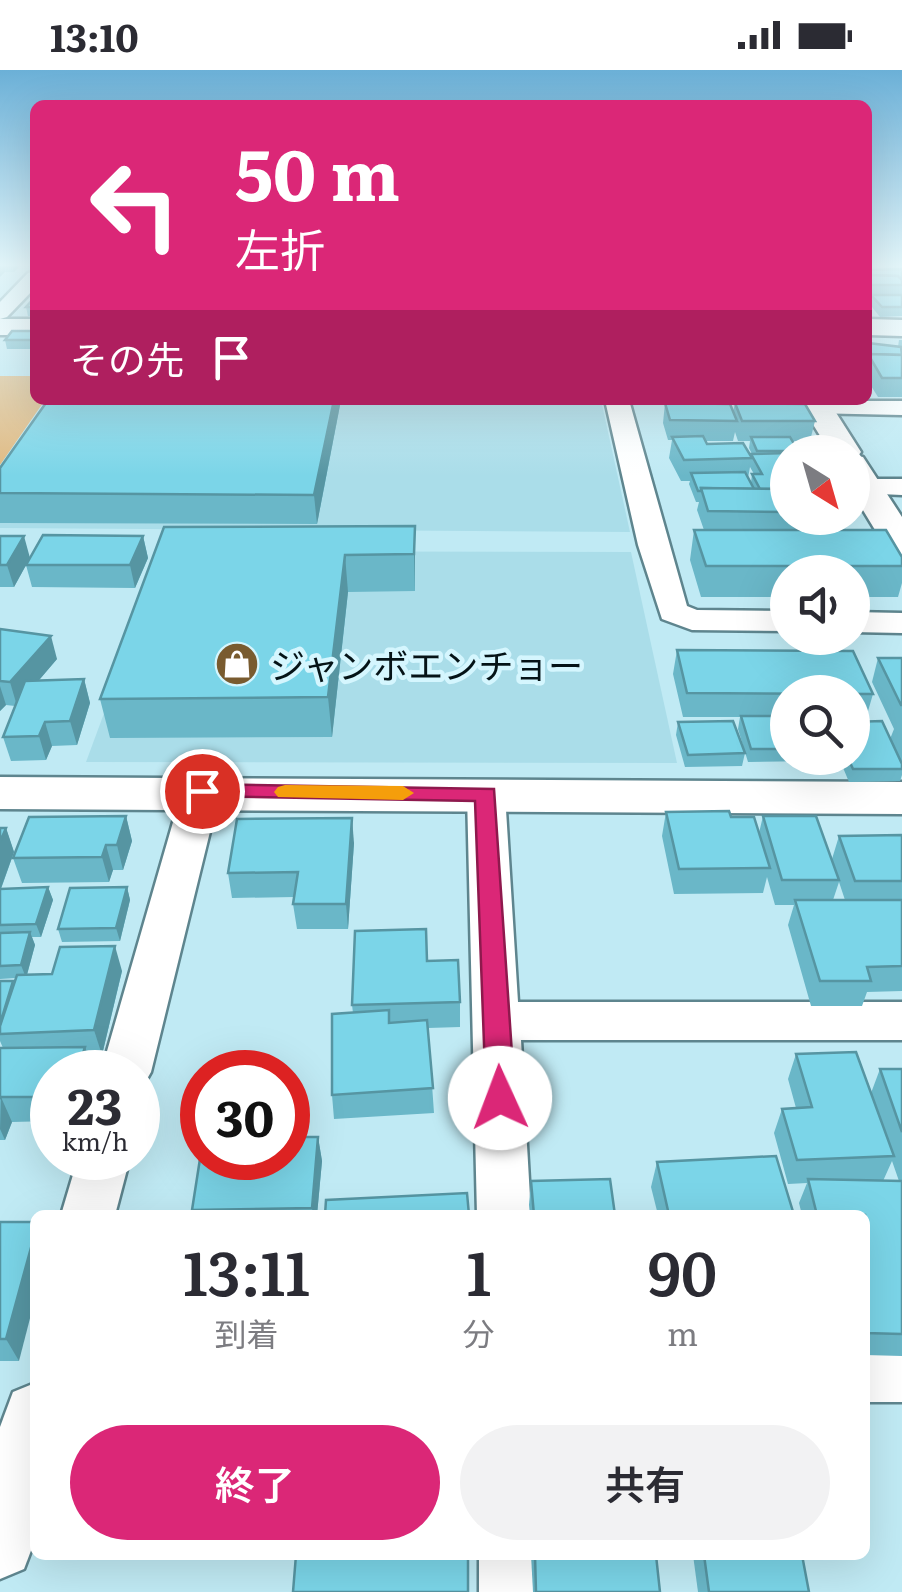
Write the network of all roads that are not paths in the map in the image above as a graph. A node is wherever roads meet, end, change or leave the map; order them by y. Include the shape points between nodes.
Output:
1 (617, 405) edge
2 (816, 405) edge
3 (837, 405) edge
4 (902, 408) edge
5 (834, 435) edge
6 (870, 479) edge
7 (902, 487) edge
8 (870, 492) edge
9 (902, 545) edge
10 (770, 622) edge
11 (870, 622) edge
12 (902, 622) edge
13 (202, 791) junction
14 (0, 793) edge
15 (486, 794) junction
16 (902, 798) edge
17 (498, 1021) junction
18 (902, 1021) edge
19 (132, 1050) edge
20 (98, 1180) edge
21 (89, 1210) edge
22 (504, 1210) edge
23 (870, 1372) edge
24 (902, 1372) edge
25 (30, 1433) edge
26 (0, 1545) edge
27 (513, 1560) edge
28 (514, 1592) edge

1 - 10 street via 673,612 692,620
2 - 5 street
3 - 4 street
6 - 7 street
8 - 9 street
11 - 12 street
13 - 14 street
13 - 15 street
13 - 19 street
15 - 16 street
15 - 17 street
17 - 18 street
17 - 22 street
20 - 21 street
23 - 24 street
25 - 26 street
27 - 28 street

